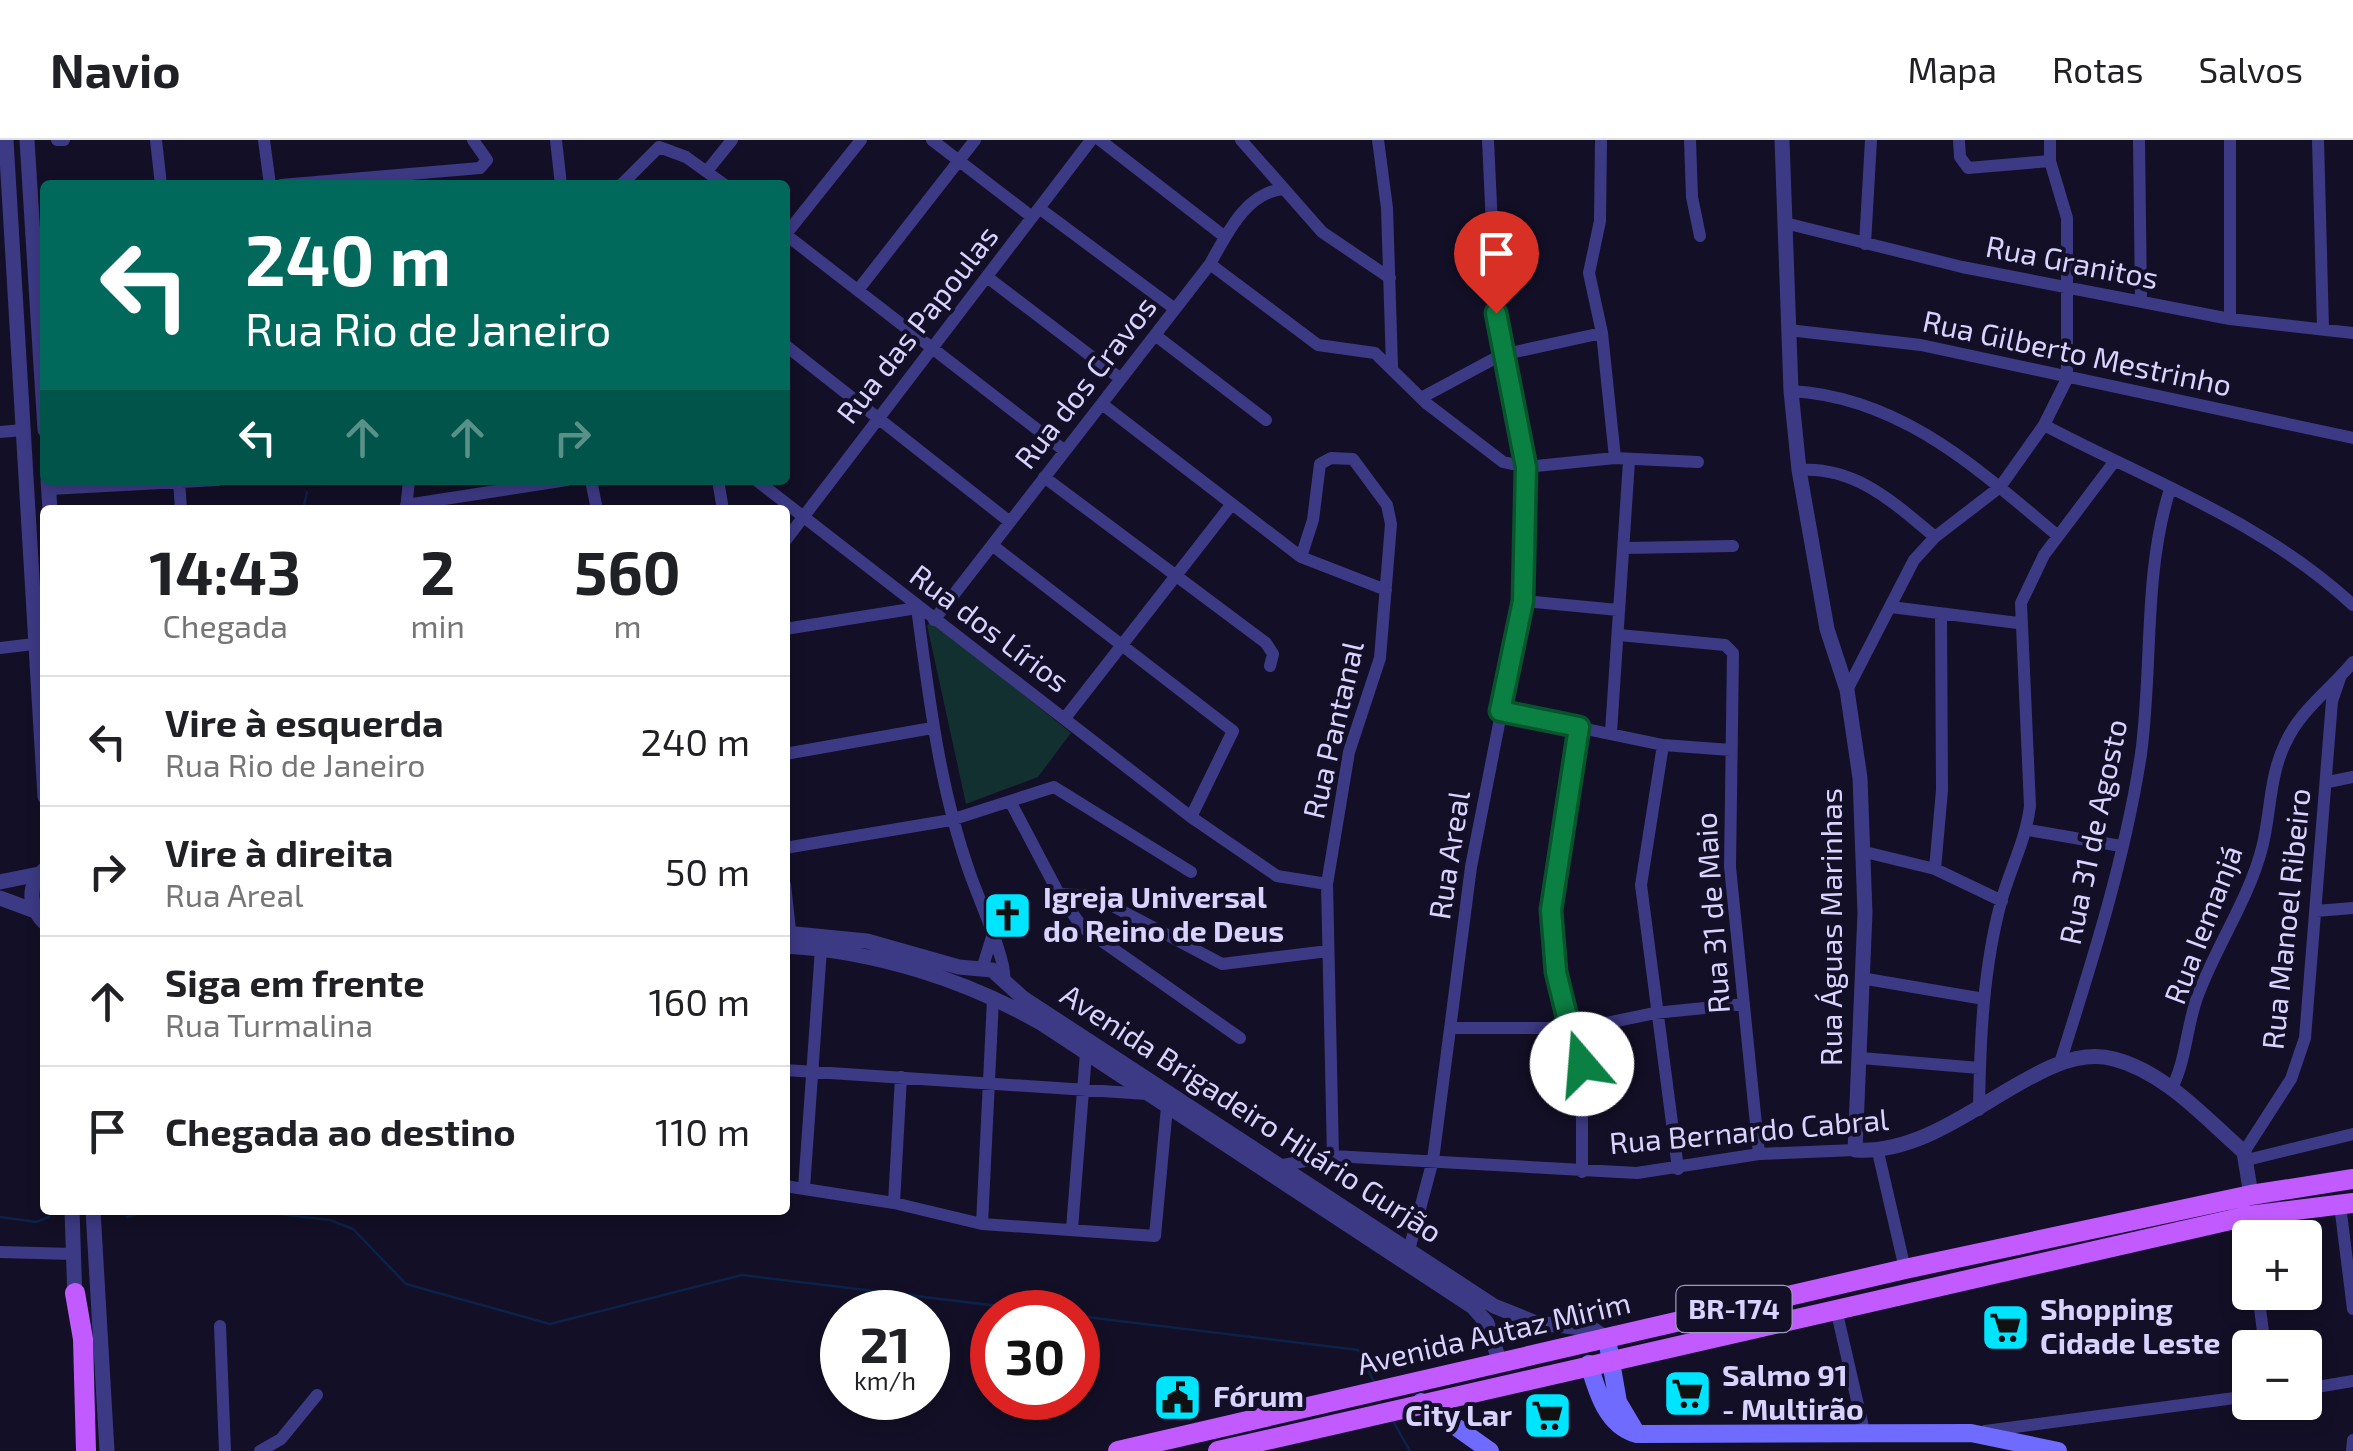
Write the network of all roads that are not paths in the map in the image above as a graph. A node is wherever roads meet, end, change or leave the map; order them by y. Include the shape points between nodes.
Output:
1 (6, 140) edge
2 (27, 140) edge
3 (156, 140) edge
4 (264, 140) edge
5 (473, 140) edge
6 (556, 140) edge
7 (732, 140) edge
8 (861, 140) edge
9 (932, 140) edge
10 (975, 140) edge
11 (1091, 140) edge
12 (1100, 140) edge
13 (1241, 140) edge
14 (1378, 140) edge
15 (1488, 140) edge
16 (1601, 140) edge
17 (1690, 140) edge
18 (1782, 140) edge
19 (1871, 140) edge
20 (2050, 140) edge
21 (2139, 140) edge
22 (2230, 140) edge
23 (2318, 140) edge
24 (658, 144) edge
25 (1959, 144) edge
26 (2050, 161) junction
27 (960, 162) junction
28 (707, 171) junction
29 (160, 180) edge
30 (269, 180) edge
31 (344, 180) edge
32 (560, 180) edge
33 (626, 180) edge
34 (718, 180) edge
35 (1284, 188) junction
36 (38, 198) edge
37 (1036, 213) junction
38 (1785, 223) junction
39 (790, 236) edge
40 (1700, 236) dead end
41 (1225, 237) junction
42 (790, 238) edge
43 (1865, 244) junction
44 (39, 254) edge
45 (1210, 264) junction
46 (7, 270) edge
47 (987, 278) junction
48 (1390, 278) junction
49 (2069, 286) junction
50 (858, 290) junction
51 (36, 295) junction
52 (16, 297) junction
53 (2141, 301) junction
54 (40, 309) edge
55 (1175, 309) junction
56 (2230, 319) junction
57 (2323, 328) junction
58 (1788, 330) junction
59 (1602, 333) junction
60 (2353, 333) edge
61 (1155, 335) junction
62 (933, 346) junction
63 (790, 349) edge
64 (1501, 355) junction
65 (1392, 366) junction
66 (1121, 379) junction
67 (2066, 379) junction
68 (1791, 391) junction
69 (1421, 398) junction
70 (1102, 404) junction
71 (878, 417) junction
72 (1266, 420) dead end
73 (2044, 425) junction
74 (23, 430) junction
75 (0, 432) edge
76 (2353, 438) edge
77 (1065, 451) junction
78 (1622, 460) junction
79 (1698, 462) dead end
80 (2114, 462) junction
81 (1526, 467) junction
82 (1800, 470) junction
83 (1044, 477) junction
84 (538, 485) edge
85 (762, 485) edge
86 (2000, 487) junction
87 (2170, 489) junction
88 (423, 505) edge
89 (788, 505) edge
90 (1232, 505) junction
91 (790, 507) edge
92 (803, 517) junction
93 (1010, 522) junction
94 (790, 534) edge
95 (2058, 536) junction
96 (1935, 537) junction
97 (992, 545) junction
98 (1732, 546) dead end
99 (1625, 548) junction
100 (1301, 556) junction
101 (1174, 576) junction
102 (1386, 590) junction
103 (1523, 601) junction
104 (2353, 605) edge
105 (918, 608) junction
106 (1891, 608) junction
107 (1618, 610) junction
108 (1941, 615) junction
109 (934, 620) junction
110 (2018, 623) junction
111 (790, 628) edge
112 (1619, 635) junction
113 (34, 644) junction
114 (1122, 645) junction
115 (0, 648) edge
116 (2353, 662) edge
117 (1270, 666) dead end
118 (2340, 678) junction
119 (1847, 690) junction
120 (1500, 711) junction
121 (1064, 718) junction
122 (40, 727) edge
123 (1579, 727) junction
124 (932, 728) junction
125 (1611, 732) junction
126 (1663, 745) junction
127 (1731, 750) junction
128 (790, 753) edge
129 (2353, 777) edge
130 (2328, 782) junction
131 (1011, 804) junction
132 (1191, 817) junction
133 (951, 820) junction
134 (2028, 830) junction
135 (2121, 846) junction
136 (790, 847) edge
137 (1865, 852) junction
138 (1935, 869) junction
139 (40, 870) edge
140 (1191, 872) dead end
141 (40, 876) edge
142 (0, 882) edge
143 (1327, 884) junction
144 (1059, 894) junction
145 (0, 898) edge
146 (2002, 901) junction
147 (2353, 908) edge
148 (2316, 911) junction
149 (40, 916) edge
150 (40, 919) edge
151 (992, 937) junction
152 (790, 940) edge
153 (790, 941) edge
154 (821, 949) junction
155 (1328, 952) junction
156 (982, 969) junction
157 (1861, 978) junction
158 (1004, 979) junction
159 (985, 996) junction
160 (1984, 999) junction
161 (1744, 1004) junction
162 (1655, 1013) junction
163 (1451, 1028) junction
164 (1576, 1029) junction
165 (1240, 1038) dead end
166 (1086, 1053) junction
167 (1860, 1058) junction
168 (2060, 1063) junction
169 (1979, 1068) junction
170 (790, 1070) edge
171 (813, 1071) junction
172 (901, 1077) junction
173 (991, 1082) junction
174 (1082, 1088) junction
175 (2171, 1090) junction
176 (1147, 1094) junction
177 (1167, 1107) junction
178 (1979, 1110) junction
179 (2353, 1134) edge
180 (1855, 1150) junction
181 (1878, 1152) junction
182 (1759, 1154) junction
183 (1333, 1156) junction
184 (2246, 1156) junction
185 (1433, 1160) junction
186 (1283, 1165) junction
187 (1678, 1169) junction
188 (1582, 1172) junction
189 (2353, 1179) edge
190 (790, 1187) edge
191 (804, 1188) junction
192 (894, 1203) junction
193 (2346, 1204) edge
194 (2249, 1205) junction
195 (72, 1215) edge
196 (93, 1215) edge
197 (2249, 1220) edge
198 (982, 1224) junction
199 (1072, 1228) junction
200 (2349, 1240) edge
201 (1409, 1250) junction
202 (0, 1252) edge
203 (73, 1254) junction
204 (1905, 1269) junction
205 (74, 1292) joint
206 (1836, 1309) junction
207 (2353, 1309) edge
208 (1514, 1316) junction
209 (220, 1326) dead end
210 (1494, 1338) junction
211 (1609, 1348) junction
212 (1500, 1362) junction
213 (1589, 1364) junction
214 (2353, 1382) edge
215 (2322, 1387) edge
216 (317, 1395) dead end
217 (2232, 1398) edge
218 (1421, 1402) junction
219 (1864, 1431) junction
220 (1972, 1433) junction
221 (1637, 1434) junction
222 (2353, 1440) edge
223 (82, 1451) edge
224 (107, 1451) edge
225 (225, 1451) edge
226 (260, 1451) edge
227 (1118, 1451) edge
228 (1218, 1451) edge
229 (1490, 1451) edge
230 (2058, 1451) edge
231 (2352, 1451) edge

1 - 46 street
2 - 36 street
3 - 29 street
4 - 30 street
5 - 31 street via 486,164
6 - 32 street
7 - 28 street
8 - 39 street
9 - 27 street
10 - 27 street
11 - 37 street, Rua das Papoulas
12 - 41 street
13 - 35 street
14 - 48 street
15 - 64 street, Rua Areal
16 - 59 street via 1600,221 1588,262
17 - 40 street
18 - 38 street
19 - 43 street
20 - 26 street
21 - 53 street
22 - 56 street
23 - 57 street
24 - 28 street
24 - 33 street
25 - 26 street via 1968,168
26 - 49 street via 2066,206
27 - 37 street
27 - 50 street
28 - 34 street
35 - 41 street, Rua dos Cravos via 1260,196
35 - 48 street via 1335,244
36 - 44 street
37 - 47 street, Rua das Papoulas
37 - 55 street
38 - 43 street, Rua Granitos
38 - 58 street, Rua Águas Marinhas
41 - 45 street, Rua dos Cravos
42 - 50 street
43 - 49 street, Rua Granitos
44 - 51 street
45 - 55 street, Rua dos Cravos
45 - 65 street via 1318,345 1369,350
46 - 52 street
47 - 62 street, Rua das Papoulas
47 - 66 street
48 - 65 street
49 - 53 street, Rua Granitos
49 - 67 street
50 - 62 street
51 - 52 street
51 - 54 street
52 - 74 street
53 - 56 street, Rua Granitos
55 - 61 street, Rua dos Cravos
56 - 57 street, Rua Granitos
57 - 60 street, Rua Granitos
58 - 67 street, Rua Gilberto Mestrinho via 1884,338
58 - 68 street, Rua Águas Marinhas
59 - 64 street
59 - 78 street
61 - 66 street, Rua dos Cravos
61 - 72 street
62 - 71 street, Rua das Papoulas
62 - 77 street
63 - 71 street
64 - 69 street
64 - 81 street, Rua Areal
65 - 69 street
66 - 70 street, Rua dos Cravos
67 - 73 street
67 - 76 street, Rua Gilberto Mestrinho
68 - 82 street, Rua Águas Marinhas
68 - 86 street via 1824,393 1883,411 1928,434
69 - 81 street via 1503,462
70 - 77 street, Rua dos Cravos
70 - 90 street
71 - 92 street, Rua das Papoulas
71 - 93 street
73 - 80 street
73 - 86 street
74 - 75 street
74 - 113 street
77 - 83 street, Rua dos Cravos
78 - 79 street
78 - 81 street
78 - 99 street
80 - 87 street
80 - 95 street
81 - 103 street, Rua Areal
82 - 96 street via 1856,479
82 - 119 street, Rua Águas Marinhas via 1827,629
83 - 93 street, Rua dos Cravos
83 - 101 street
84 - 88 street
85 - 89 street, Rua dos Lírios
86 - 95 street
86 - 96 street
87 - 104 street via 2284,549
87 - 135 street, Rua 31 de Agosto via 2153,563 2146,706
90 - 100 street
90 - 101 street
91 - 92 street, Rua dos Lírios
92 - 94 street, Rua das Papoulas
92 - 105 street, Rua dos Lírios
93 - 97 street, Rua dos Cravos
95 - 110 street via 2026,586
96 - 106 street via 1914,560
97 - 109 street, Rua dos Cravos
97 - 114 street
98 - 99 street
99 - 107 street
100 - 102 street
100 - 102 street, Rua Pantanal via 1320,464 1350,457 1390,513
101 - 114 street
101 - 117 street via 1266,643 1273,654
102 - 143 street, Rua Pantanal via 1380,658 1349,752
103 - 107 street
103 - 120 street, Rua Areal
105 - 109 street, Rua dos Lírios
105 - 111 street
105 - 124 street
106 - 108 street
106 - 119 street
107 - 112 street
108 - 110 street
108 - 138 street via 1942,790
109 - 121 street, Rua dos Lírios
110 - 134 street
112 - 125 street
112 - 127 street, Rua 31 de Maio via 1732,650
113 - 115 street
113 - 122 street
114 - 121 street
114 - 132 street via 1233,731
116 - 118 street, Rua Iemanjá
118 - 130 street, Rua Manoel Ribeiro via 2332,700
118 - 175 street, Rua Iemanjá via 2285,742 2262,850 2195,1002 2182,1069
119 - 137 street, Rua Águas Marinhas
120 - 123 street
120 - 163 street, Rua Areal
121 - 132 street, Rua dos Lírios
123 - 125 street
123 - 164 street via 1551,910 1556,972
124 - 128 street
124 - 133 street
125 - 126 street
126 - 127 street
126 - 162 street via 1641,885
127 - 161 street, Rua 31 de Maio via 1730,866
129 - 130 street
130 - 148 street, Rua Manoel Ribeiro
131 - 133 street
131 - 140 street via 1046,789 1061,790
131 - 144 street
132 - 143 street, Rua dos Lírios via 1277,876
133 - 136 street
133 - 151 street
134 - 135 street
134 - 146 street
135 - 168 street, Rua 31 de Agosto
137 - 138 street
137 - 157 street, Rua Águas Marinhas
138 - 146 street
139 - 142 street
141 - 149 street via 31,896
143 - 155 street, Rua Pantanal
144 - 155 street via 1094,896 1206,957 1233,964
144 - 165 street via 1091,935
145 - 150 street
146 - 160 street
147 - 148 street
148 - 184 street, Rua Manoel Ribeiro via 2299,1059
151 - 156 street
151 - 158 street
152 - 156 street, Avenida Brigadeiro Hilário Gurjão via 867,941
153 - 154 street, Avenida Brigadeiro Hilário Gurjão
154 - 159 street, Avenida Brigadeiro Hilário Gurjão via 898,964
154 - 171 street
155 - 183 street, Rua Pantanal
156 - 158 street, Avenida Brigadeiro Hilário Gurjão
156 - 159 street via 975,979
157 - 160 street
157 - 167 street, Rua Águas Marinhas
158 - 159 street via 1000,992
158 - 186 street, Avenida Brigadeiro Hilário Gurjão via 1023,998
159 - 166 street, Avenida Brigadeiro Hilário Gurjão
159 - 173 street
160 - 169 street
161 - 162 street
161 - 182 street, Rua 31 de Maio
162 - 164 street
162 - 187 street
163 - 164 street
163 - 185 street, Rua Areal
164 - 188 street
166 - 174 street
166 - 176 street, Avenida Brigadeiro Hilário Gurjão
167 - 169 street
167 - 180 street, Rua Águas Marinhas
168 - 175 street, Rua Bernardo Cabral via 2084,1056 2116,1059
168 - 178 street, Rua Bernardo Cabral
169 - 178 street
170 - 171 street
171 - 172 street
171 - 191 street
172 - 173 street
172 - 192 street
173 - 174 street
173 - 198 street
174 - 176 street
174 - 199 street
175 - 184 street, Rua Bernardo Cabral
176 - 177 street, Avenida Brigadeiro Hilário Gurjão
177 - 199 street via 1159,1230 1152,1236
177 - 210 street, Avenida Brigadeiro Hilário Gurjão via 1473,1307
178 - 181 street, Rua Bernardo Cabral via 1915,1144
179 - 184 street
180 - 181 street, Rua Bernardo Cabral
180 - 182 street, Rua Bernardo Cabral
181 - 204 street
182 - 187 street, Rua Bernardo Cabral
183 - 185 street, Rua Bernardo Cabral
183 - 186 street, Rua Bernardo Cabral
184 - 194 street
185 - 188 street, Rua Bernardo Cabral
185 - 201 street, Rua Areal
186 - 201 street, Avenida Brigadeiro Hilário Gurjão
187 - 188 street, Rua Bernardo Cabral
189 - 194 main road, Avenida Autaz Mirim / BR-174
190 - 191 street
191 - 192 street
192 - 198 street
193 - 194 main road, Avenida Autaz Mirim / BR-174
193 - 200 street
194 - 197 street
194 - 204 main road, Avenida Autaz Mirim / BR-174
194 - 206 main road, Avenida Autaz Mirim / BR-174
195 - 203 street
196 - 224 street
198 - 199 street
200 - 207 street
201 - 208 street, Avenida Brigadeiro Hilário Gurjão
202 - 203 street
203 - 205 street
204 - 211 main road, Avenida Autaz Mirim / BR-174
205 - 223 main road via 83,1339
206 - 211 main road, Avenida Autaz Mirim / BR-174
206 - 219 street
208 - 210 street via 1510,1334
208 - 211 street, Avenida Brigadeiro Hilário Gurjão via 1593,1329
209 - 225 street
210 - 212 street, Avenida Brigadeiro Hilário Gurjão
211 - 212 main road, Avenida Autaz Mirim / BR-174
211 - 213 main road, Avenida Autaz Mirim / BR-174
211 - 221 main road via 1618,1402
212 - 227 main road, Avenida Autaz Mirim / BR-174
213 - 218 main road, Avenida Autaz Mirim / BR-174
213 - 221 main road via 1610,1416
214 - 215 street
216 - 226 street via 281,1440
217 - 220 street
218 - 228 main road, Avenida Autaz Mirim / BR-174
218 - 229 main road
219 - 220 main road
219 - 221 main road
220 - 230 main road
222 - 231 street

